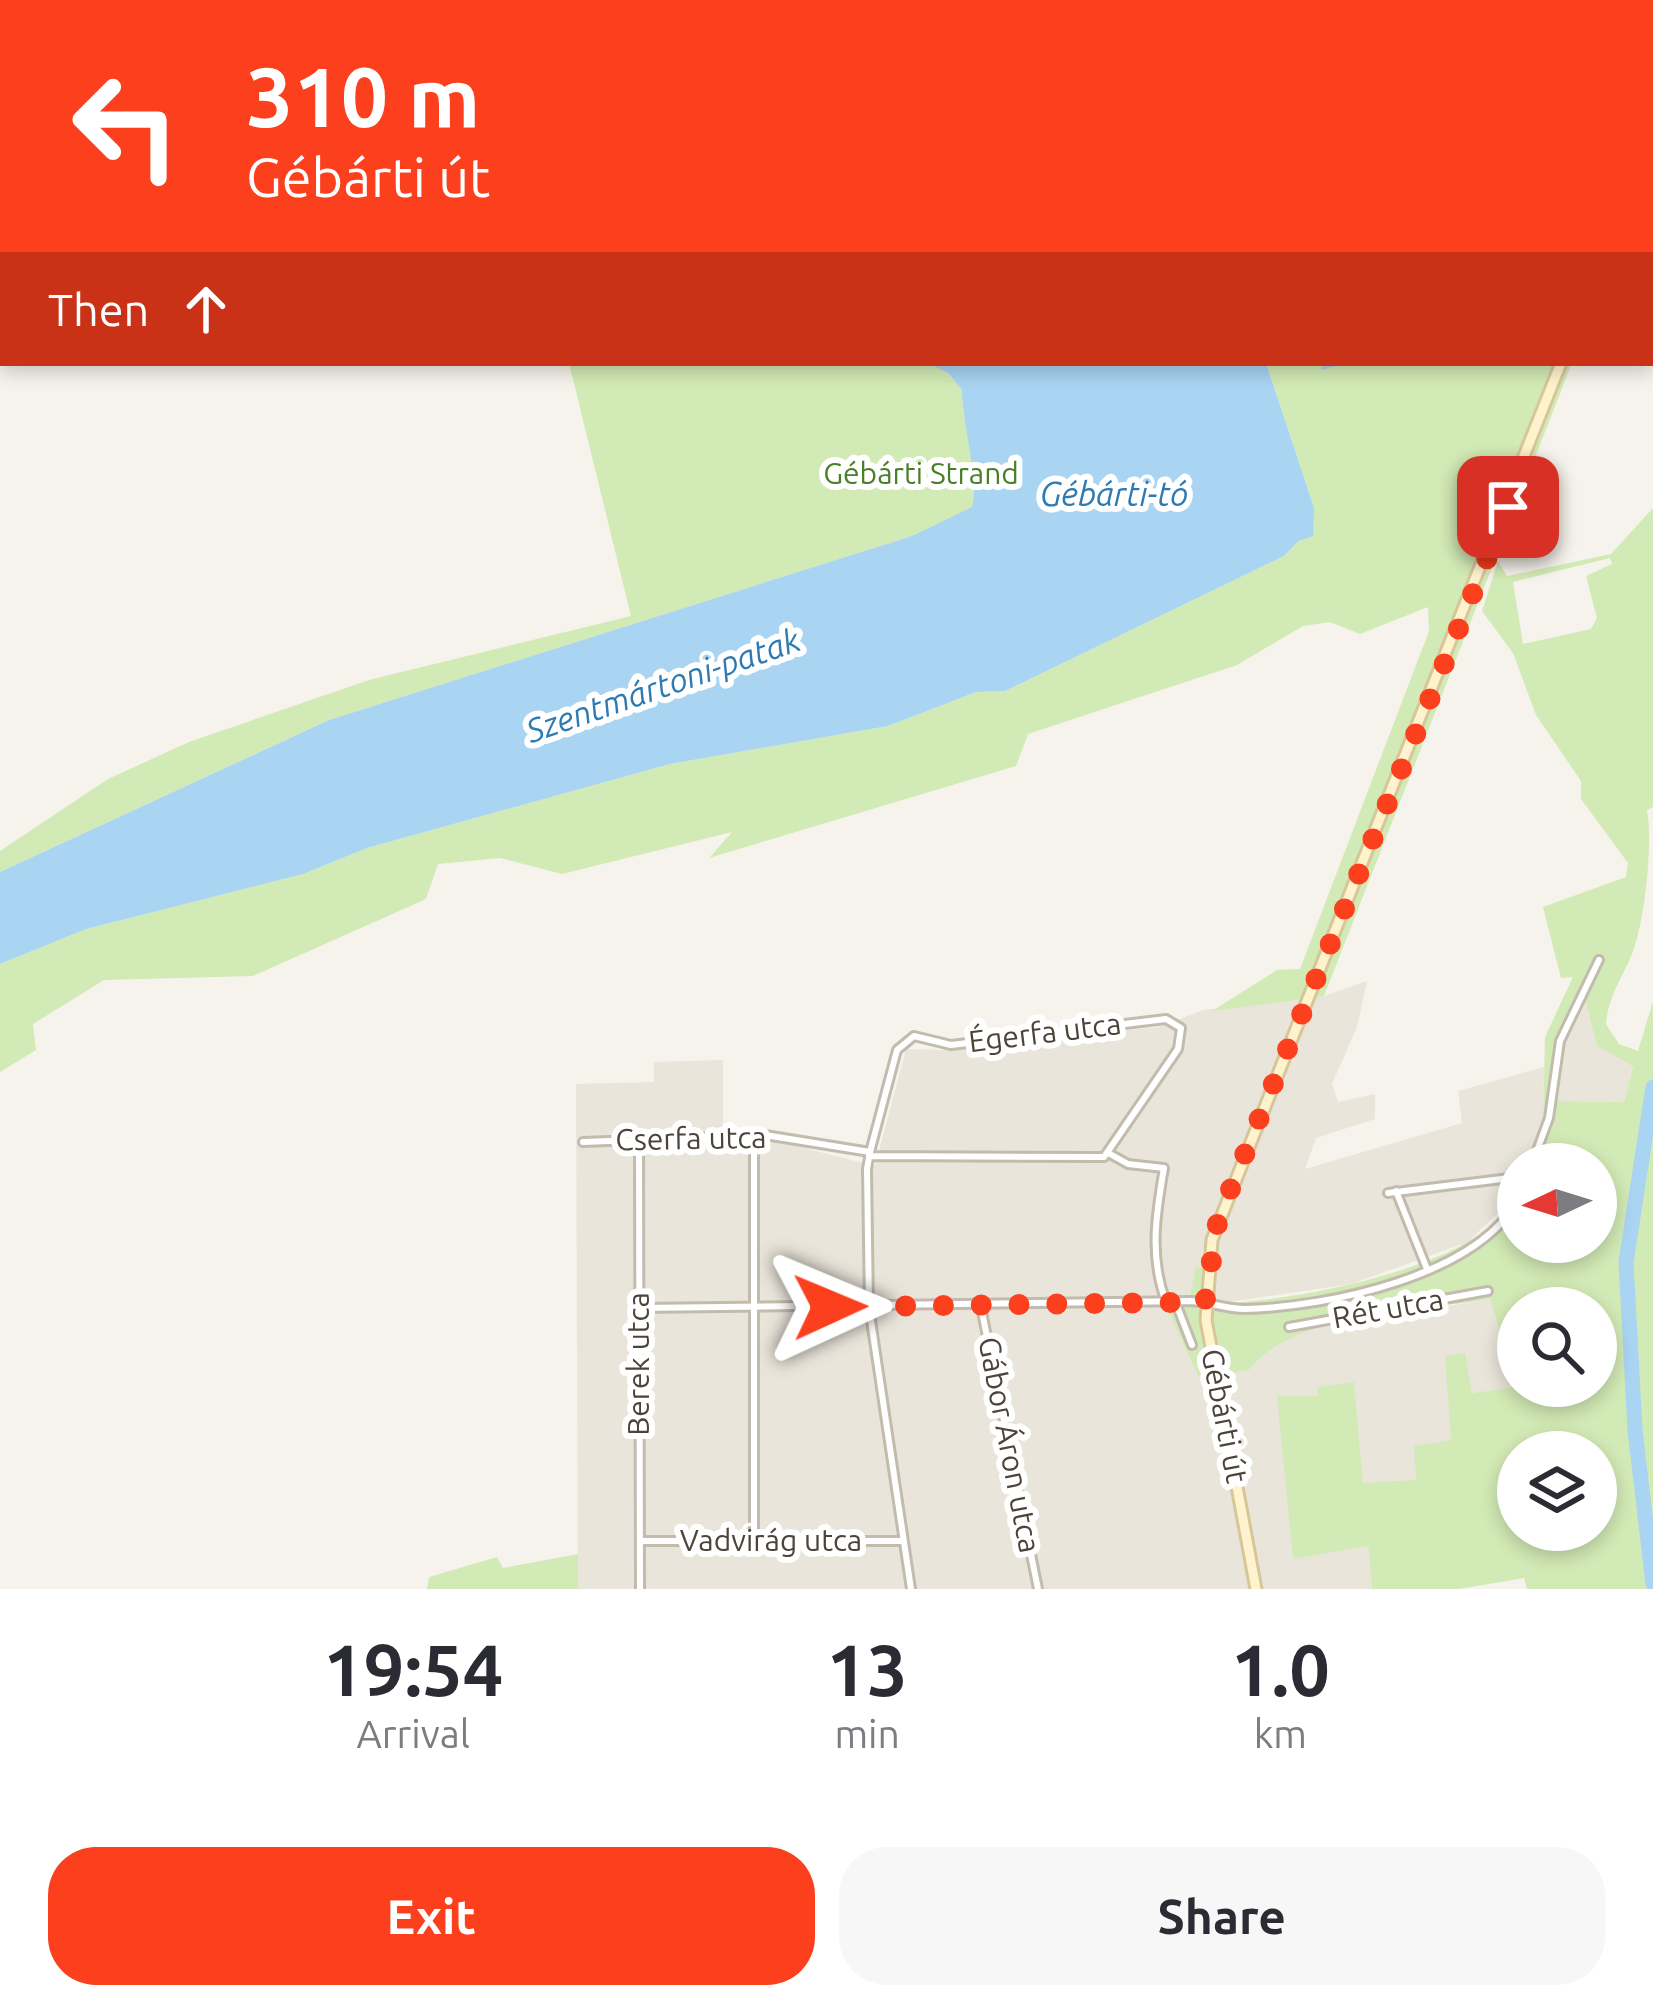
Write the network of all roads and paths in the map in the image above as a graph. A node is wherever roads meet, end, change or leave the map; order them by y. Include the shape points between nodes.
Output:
1 (1560, 366) edge
2 (1599, 959) dead end
3 (754, 1135) junction
4 (639, 1140) junction
5 (583, 1142) dead end
6 (1540, 1143) edge
7 (870, 1154) junction
8 (1109, 1154) junction
9 (1497, 1180) edge
10 (1497, 1230) edge
11 (1427, 1269) junction
12 (1488, 1291) dead end
13 (1327, 1298) junction
14 (980, 1302) junction
15 (1171, 1302) junction
16 (1205, 1302) junction
17 (869, 1307) junction
18 (639, 1308) junction
19 (754, 1308) junction
20 (1330, 1319) junction
21 (1289, 1327) dead end
22 (1192, 1345) dead end
23 (640, 1540) junction
24 (754, 1541) junction
25 (903, 1541) junction
26 (640, 1589) edge
27 (911, 1589) edge
28 (1038, 1589) edge
29 (1256, 1589) edge

1 - 16 main road, Gébárti út via 1218,1220
2 - 6 street via 1560,1041
3 - 4 street, Cserfa utca
3 - 7 street, Cserfa utca
3 - 19 street
4 - 5 street, Cserfa utca
4 - 18 street, Berek utca
7 - 8 street, Cserfa utca
7 - 8 street, Égerfa utca via 898,1050 909,1038 951,1045 1160,1019 1180,1025 1178,1048
7 - 17 street
8 - 15 street, Cserfa utca via 1164,1168 1155,1240
9 - 11 street via 1392,1192
10 - 11 street
11 - 13 street
12 - 20 street, Rét utca
13 - 16 street via 1247,1309
13 - 20 street
14 - 15 street
14 - 17 street
14 - 28 street, Gábor Áron utca
15 - 16 street
15 - 22 street, Gébárti út
16 - 29 main road, Gébárti út
17 - 19 street
17 - 25 street
18 - 19 street
18 - 23 street, Berek utca
19 - 24 street
20 - 21 street, Rét utca
23 - 24 street, Vadvirág utca
23 - 26 street, Berek utca
24 - 25 street, Vadvirág utca
25 - 27 street

